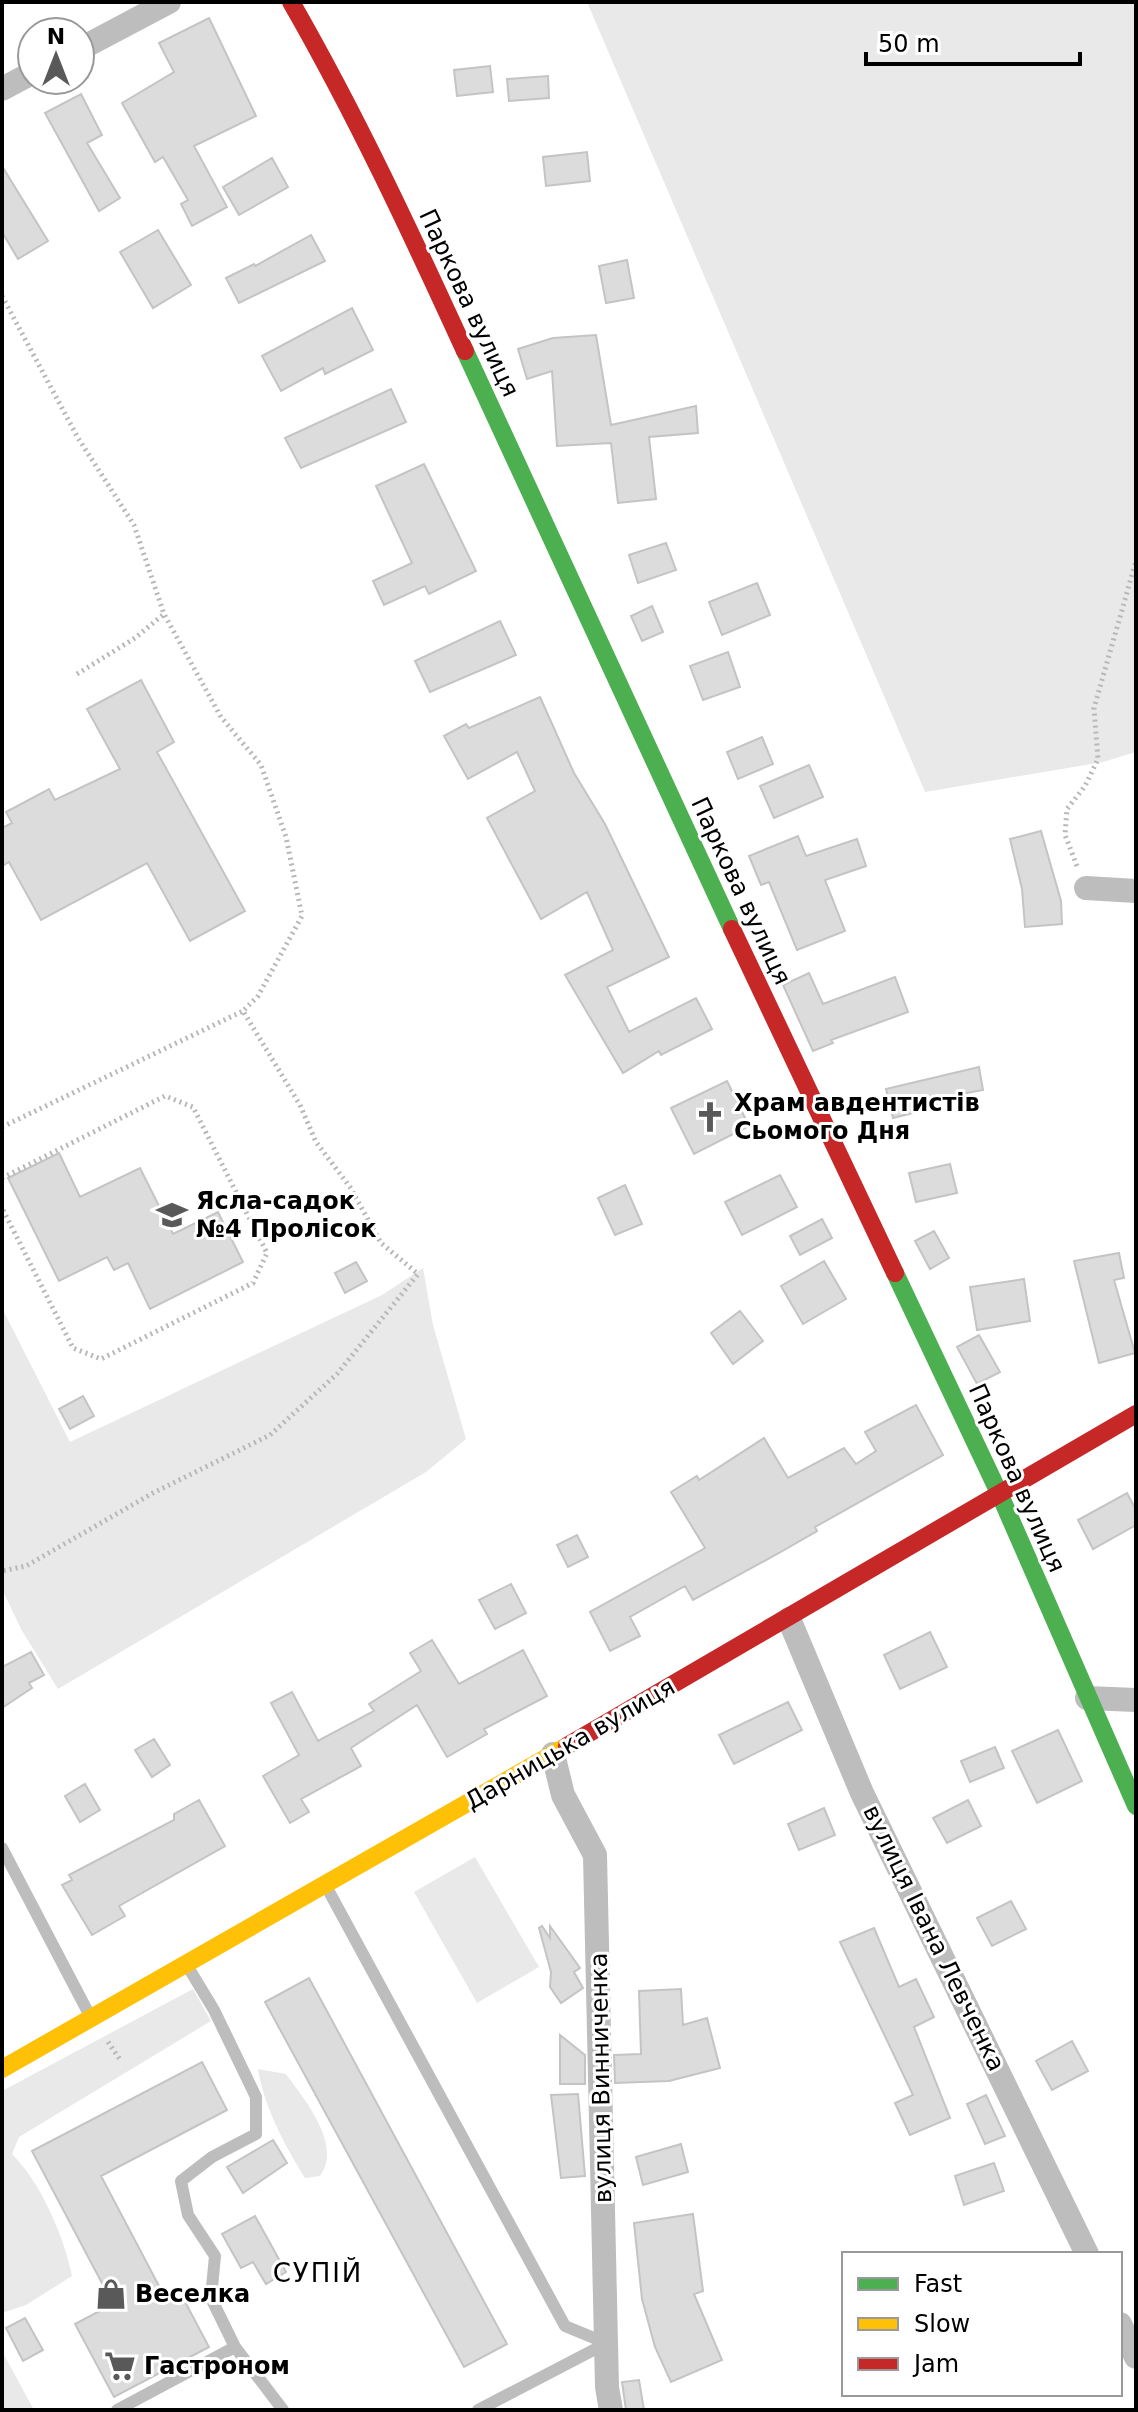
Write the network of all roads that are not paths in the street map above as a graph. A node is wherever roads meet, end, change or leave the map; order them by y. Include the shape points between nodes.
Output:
1 (169, 2) edge
2 (291, 2) edge
3 (96, 41) edge
4 (1086, 888) road end
5 (1136, 891) edge
6 (1136, 1414) edge
7 (1000, 1495) junction
8 (789, 1619) junction
9 (1087, 1698) junction
10 (1136, 1700) edge
11 (553, 1754) junction
12 (1136, 1806) edge
13 (2, 1848) edge
14 (324, 1883) junction
15 (186, 1964) junction
16 (92, 2019) junction
17 (2, 2069) edge
18 (1086, 2252) edge
19 (1122, 2328) edge
20 (607, 2343) junction
21 (235, 2347) junction
22 (1136, 2357) edge
23 (117, 2410) edge
24 (283, 2410) edge
25 (478, 2410) edge
26 (611, 2410) edge

1 - 3 street
2 - 7 street, Паркова вулиця via 409,228 668,793
4 - 5 street
6 - 7 street, Дарницька вулиця
7 - 8 street, Дарницька вулиця
7 - 9 street, Паркова вулиця
8 - 11 street, Дарницька вулиця
8 - 18 street, вулиця Івана Левченка via 862,1793
9 - 10 street
9 - 12 street, Паркова вулиця
11 - 14 street, Дарницька вулиця
11 - 20 street, вулиця Винниченка via 563,1795 595,1855
13 - 16 lane
14 - 15 street, Дарницька вулиця
14 - 20 lane via 565,2326
15 - 16 street, Дарницька вулиця
15 - 21 lane via 256,2097 256,2134 181,2181 188,2215 215,2256 211,2298
16 - 17 street, Дарницька вулиця
19 - 22 street
20 - 25 lane
20 - 26 street, вулиця Винниченка
21 - 23 lane
21 - 24 lane

